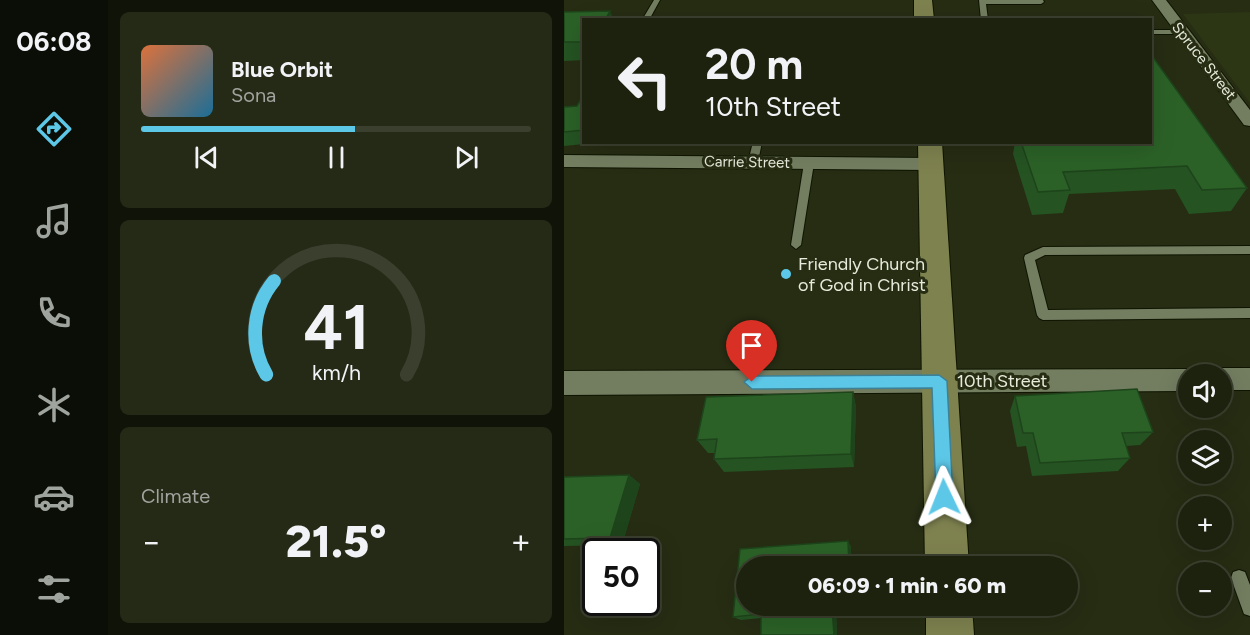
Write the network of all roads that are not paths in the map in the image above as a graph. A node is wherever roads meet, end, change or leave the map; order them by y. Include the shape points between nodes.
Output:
1 (657, 0) edge
2 (923, 0) edge
3 (1040, 0) edge
4 (1159, 0) edge
5 (982, 1) edge
6 (646, 18) edge
7 (924, 18) edge
8 (985, 18) edge
9 (1152, 32) edge
10 (1180, 32) junction
11 (1250, 121) edge
12 (758, 144) edge
13 (930, 153) edge
14 (564, 161) edge
15 (753, 162) junction
16 (809, 163) junction
17 (796, 245) dead end
18 (1250, 250) edge
19 (1250, 313) edge
20 (1250, 379) edge
21 (1178, 380) edge
22 (1232, 380) edge
23 (939, 381) junction
24 (564, 383) edge
25 (947, 556) edge
26 (1239, 578) dead end
27 (1250, 608) edge
28 (949, 616) edge
29 (950, 635) edge

1 - 6 lane
2 - 7 main road
3 - 5 lane
4 - 10 street, Spruce Street
5 - 8 lane
9 - 10 lane
10 - 11 street, Spruce Street
12 - 15 lane
13 - 16 street, Carrie Street
13 - 23 main road
14 - 15 street, Carrie Street
15 - 16 street, Carrie Street
16 - 17 lane
18 - 19 lane via 1043,251 1029,258 1044,315
20 - 22 street
21 - 23 street, 10th Street
23 - 24 street, 10th Street
23 - 25 main road
26 - 27 lane
28 - 29 main road

